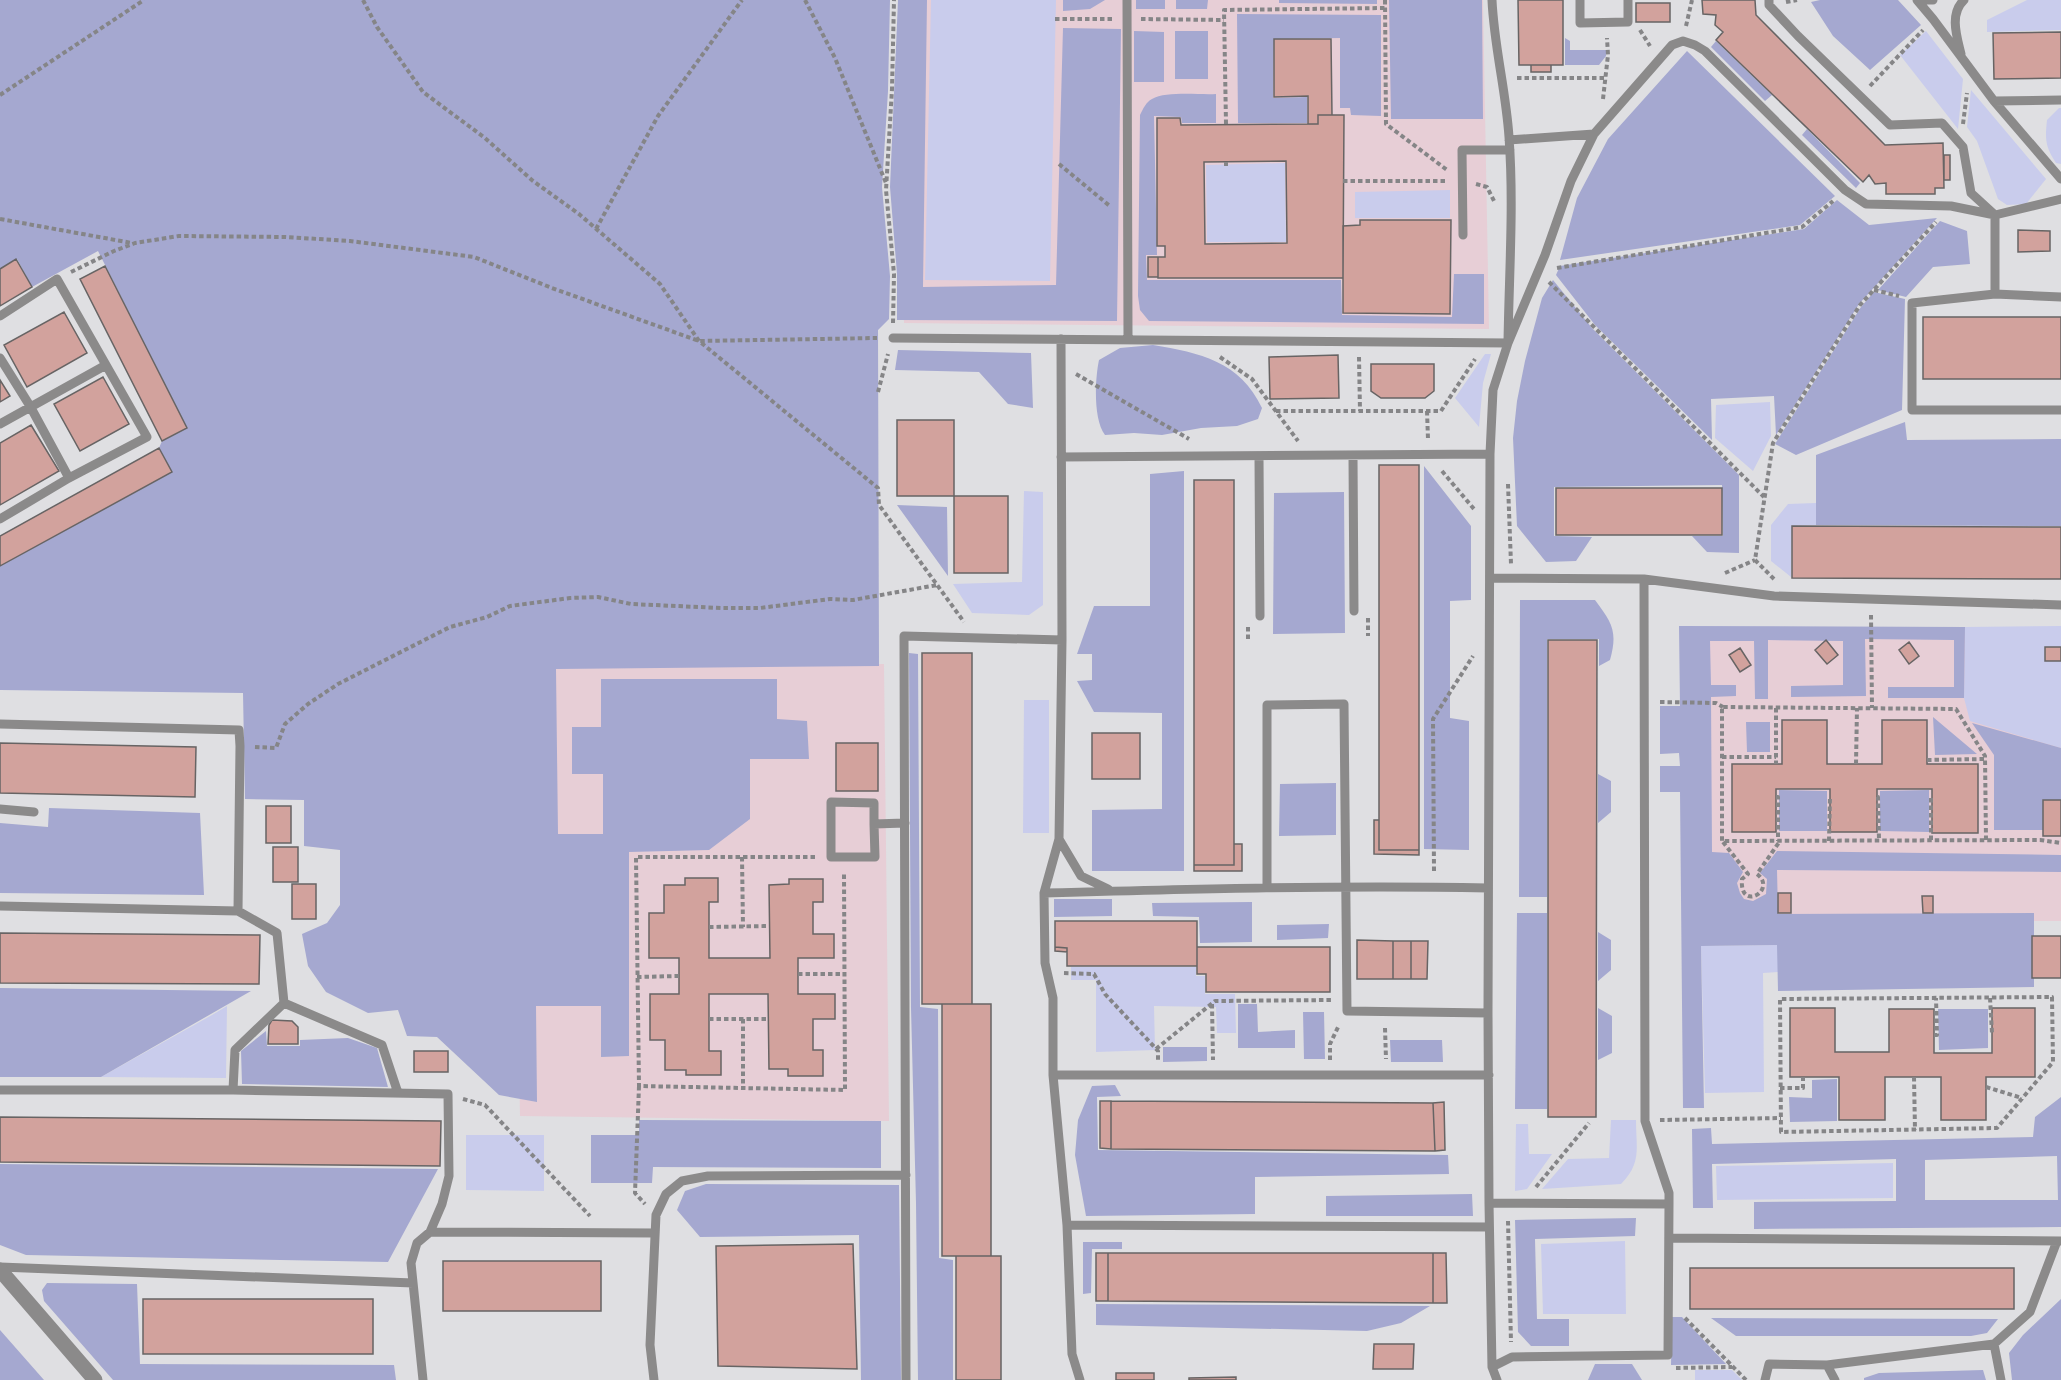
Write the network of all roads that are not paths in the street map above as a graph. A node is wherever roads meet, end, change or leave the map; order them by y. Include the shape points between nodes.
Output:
1 (1127, 0) edge
2 (1492, 0) edge
3 (1580, 0) edge
4 (1628, 0) edge
5 (1769, 0) edge
6 (1928, 0) edge
7 (1964, 0) edge
8 (1962, 59) junction
9 (2061, 100) edge
10 (1994, 101) junction
11 (1597, 131) junction
12 (1509, 145) junction
13 (2061, 179) edge
14 (2061, 199) edge
15 (1995, 215) junction
16 (1463, 235) dead end
17 (1995, 294) junction
18 (2061, 297) edge
19 (0, 316) edge
20 (893, 338) road end
21 (1128, 338) junction
22 (1061, 339) junction
23 (1508, 343) junction
24 (0, 358) edge
25 (106, 365) junction
26 (30, 406) junction
27 (2061, 410) edge
28 (0, 424) edge
29 (1490, 454) junction
30 (1353, 456) junction
31 (1061, 457) junction
32 (1259, 457) junction
33 (69, 478) junction
34 (0, 519) edge
35 (1491, 578) junction
36 (1644, 579) junction
37 (2061, 605) edge
38 (1354, 611) dead end
39 (1260, 616) dead end
40 (1062, 640) junction
41 (0, 724) edge
42 (0, 809) edge
43 (34, 812) dead end
44 (874, 824) junction
45 (904, 824) junction
46 (1059, 839) junction
47 (1346, 886) junction
48 (1266, 887) junction
49 (1488, 888) junction
50 (1113, 891) junction
51 (1044, 893) junction
52 (0, 906) edge
53 (238, 911) junction
54 (284, 1003) junction
55 (1488, 1013) junction
56 (1053, 1075) junction
57 (1489, 1075) junction
58 (0, 1090) edge
59 (233, 1090) junction
60 (398, 1093) junction
61 (906, 1175) junction
62 (1489, 1203) junction
63 (1669, 1204) junction
64 (1067, 1225) junction
65 (1489, 1227) junction
66 (430, 1232) junction
67 (654, 1233) junction
68 (1668, 1238) junction
69 (2059, 1241) edge
70 (0, 1269) edge
71 (413, 1283) junction
72 (1994, 1344) junction
73 (1827, 1365) junction
74 (1492, 1367) junction
75 (95, 1380) edge
76 (423, 1380) edge
77 (654, 1380) edge
78 (906, 1380) edge
79 (1080, 1380) edge
80 (1497, 1380) edge
81 (1765, 1380) edge
82 (1835, 1380) edge
83 (2001, 1380) edge

1 - 21 lane
2 - 12 lane
3 - 4 lane via 1580,23 1628,22
5 - 15 lane via 1769,5 1798,36 1890,125 1942,123 1963,147 1971,193
6 - 8 lane via 1933,19
7 - 8 lane via 1955,24
8 - 10 lane
9 - 10 lane
10 - 13 lane
11 - 12 lane
11 - 15 lane via 1672,45 1683,41 1705,51 1845,190 1866,204 1951,206
11 - 23 lane via 1571,182
12 - 16 lane via 1462,150
12 - 23 lane via 1512,176
14 - 15 lane
15 - 17 lane
17 - 18 lane
17 - 27 lane via 1912,303 1912,410
19 - 25 lane via 57,279
20 - 22 lane
21 - 22 lane
21 - 23 lane
22 - 31 lane
23 - 29 lane via 1493,390
24 - 26 lane
25 - 26 lane
25 - 33 lane via 147,437
26 - 28 lane
26 - 33 lane
29 - 30 lane
29 - 35 lane
30 - 32 lane
30 - 38 lane
31 - 32 lane
31 - 40 lane
32 - 39 lane
33 - 34 lane
35 - 36 lane
35 - 49 lane
36 - 37 lane via 1774,596
36 - 63 lane via 1645,1120 1669,1193
40 - 45 lane via 904,636
40 - 46 lane
41 - 53 lane via 239,730
42 - 43 lane
44 - 44 lane via 875,857 831,857 831,802 874,803
44 - 45 lane
45 - 61 lane
46 - 50 lane via 1081,876
46 - 51 lane
47 - 48 lane
47 - 48 lane via 1344,704 1266,705
47 - 49 lane
47 - 55 lane via 1347,1011
48 - 50 lane
49 - 55 lane
50 - 51 lane
51 - 56 lane via 1045,963 1053,998
52 - 53 lane
53 - 54 lane via 277,933
54 - 59 lane via 235,1050
54 - 60 lane via 382,1045
55 - 57 lane
56 - 57 lane
56 - 64 lane
57 - 62 lane
58 - 59 lane
59 - 60 lane
60 - 66 lane via 448,1094 449,1176
61 - 67 lane via 708,1176 682,1181 666,1194 656,1215
61 - 78 lane
62 - 63 lane
62 - 65 lane
63 - 68 lane
64 - 65 lane
64 - 79 lane via 1072,1354
65 - 74 lane
66 - 67 lane
66 - 71 lane via 417,1243 411,1263
67 - 77 lane via 650,1345
68 - 69 lane
68 - 74 lane via 1668,1354 1512,1357
69 - 72 lane via 2030,1312
70 - 71 lane
70 - 75 street
71 - 76 lane
72 - 73 lane
72 - 83 lane
73 - 81 lane via 1769,1364
73 - 82 lane
74 - 80 lane

